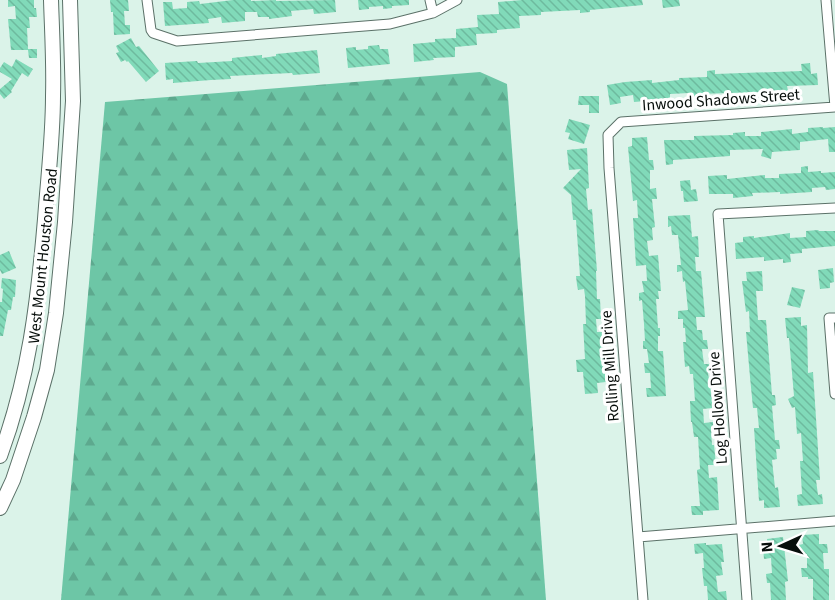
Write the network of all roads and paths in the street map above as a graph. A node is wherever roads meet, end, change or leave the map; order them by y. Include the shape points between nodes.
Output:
1 (51, 0) edge
2 (70, 0) edge
3 (147, 0) edge
4 (430, 0) edge
5 (456, 0) edge
6 (826, 0) edge
7 (433, 14) junction
8 (835, 107) edge
9 (612, 131) joint
10 (835, 208) edge
11 (832, 318) edge
12 (835, 393) edge
13 (0, 456) edge
14 (0, 508) edge
15 (835, 520) edge
16 (742, 528) junction
17 (638, 537) junction
18 (643, 600) edge
19 (747, 600) edge

1 - 13 main road, West Mount Houston Road via 53,98 40,279 23,379
2 - 14 main road, West Mount Houston Road via 73,101 56,313 34,417
3 - 7 street via 153,33 177,41 390,24
4 - 7 street
5 - 7 street
6 - 8 street
8 - 9 street, Inwood Shadows Street via 621,122
9 - 17 street, Rolling Mill Drive via 608,135 609,168
10 - 16 street, Log Hollow Drive via 718,214
11 - 12 street
15 - 16 street
16 - 17 street
16 - 19 street, Log Hollow Drive
17 - 18 street, Rolling Mill Drive

